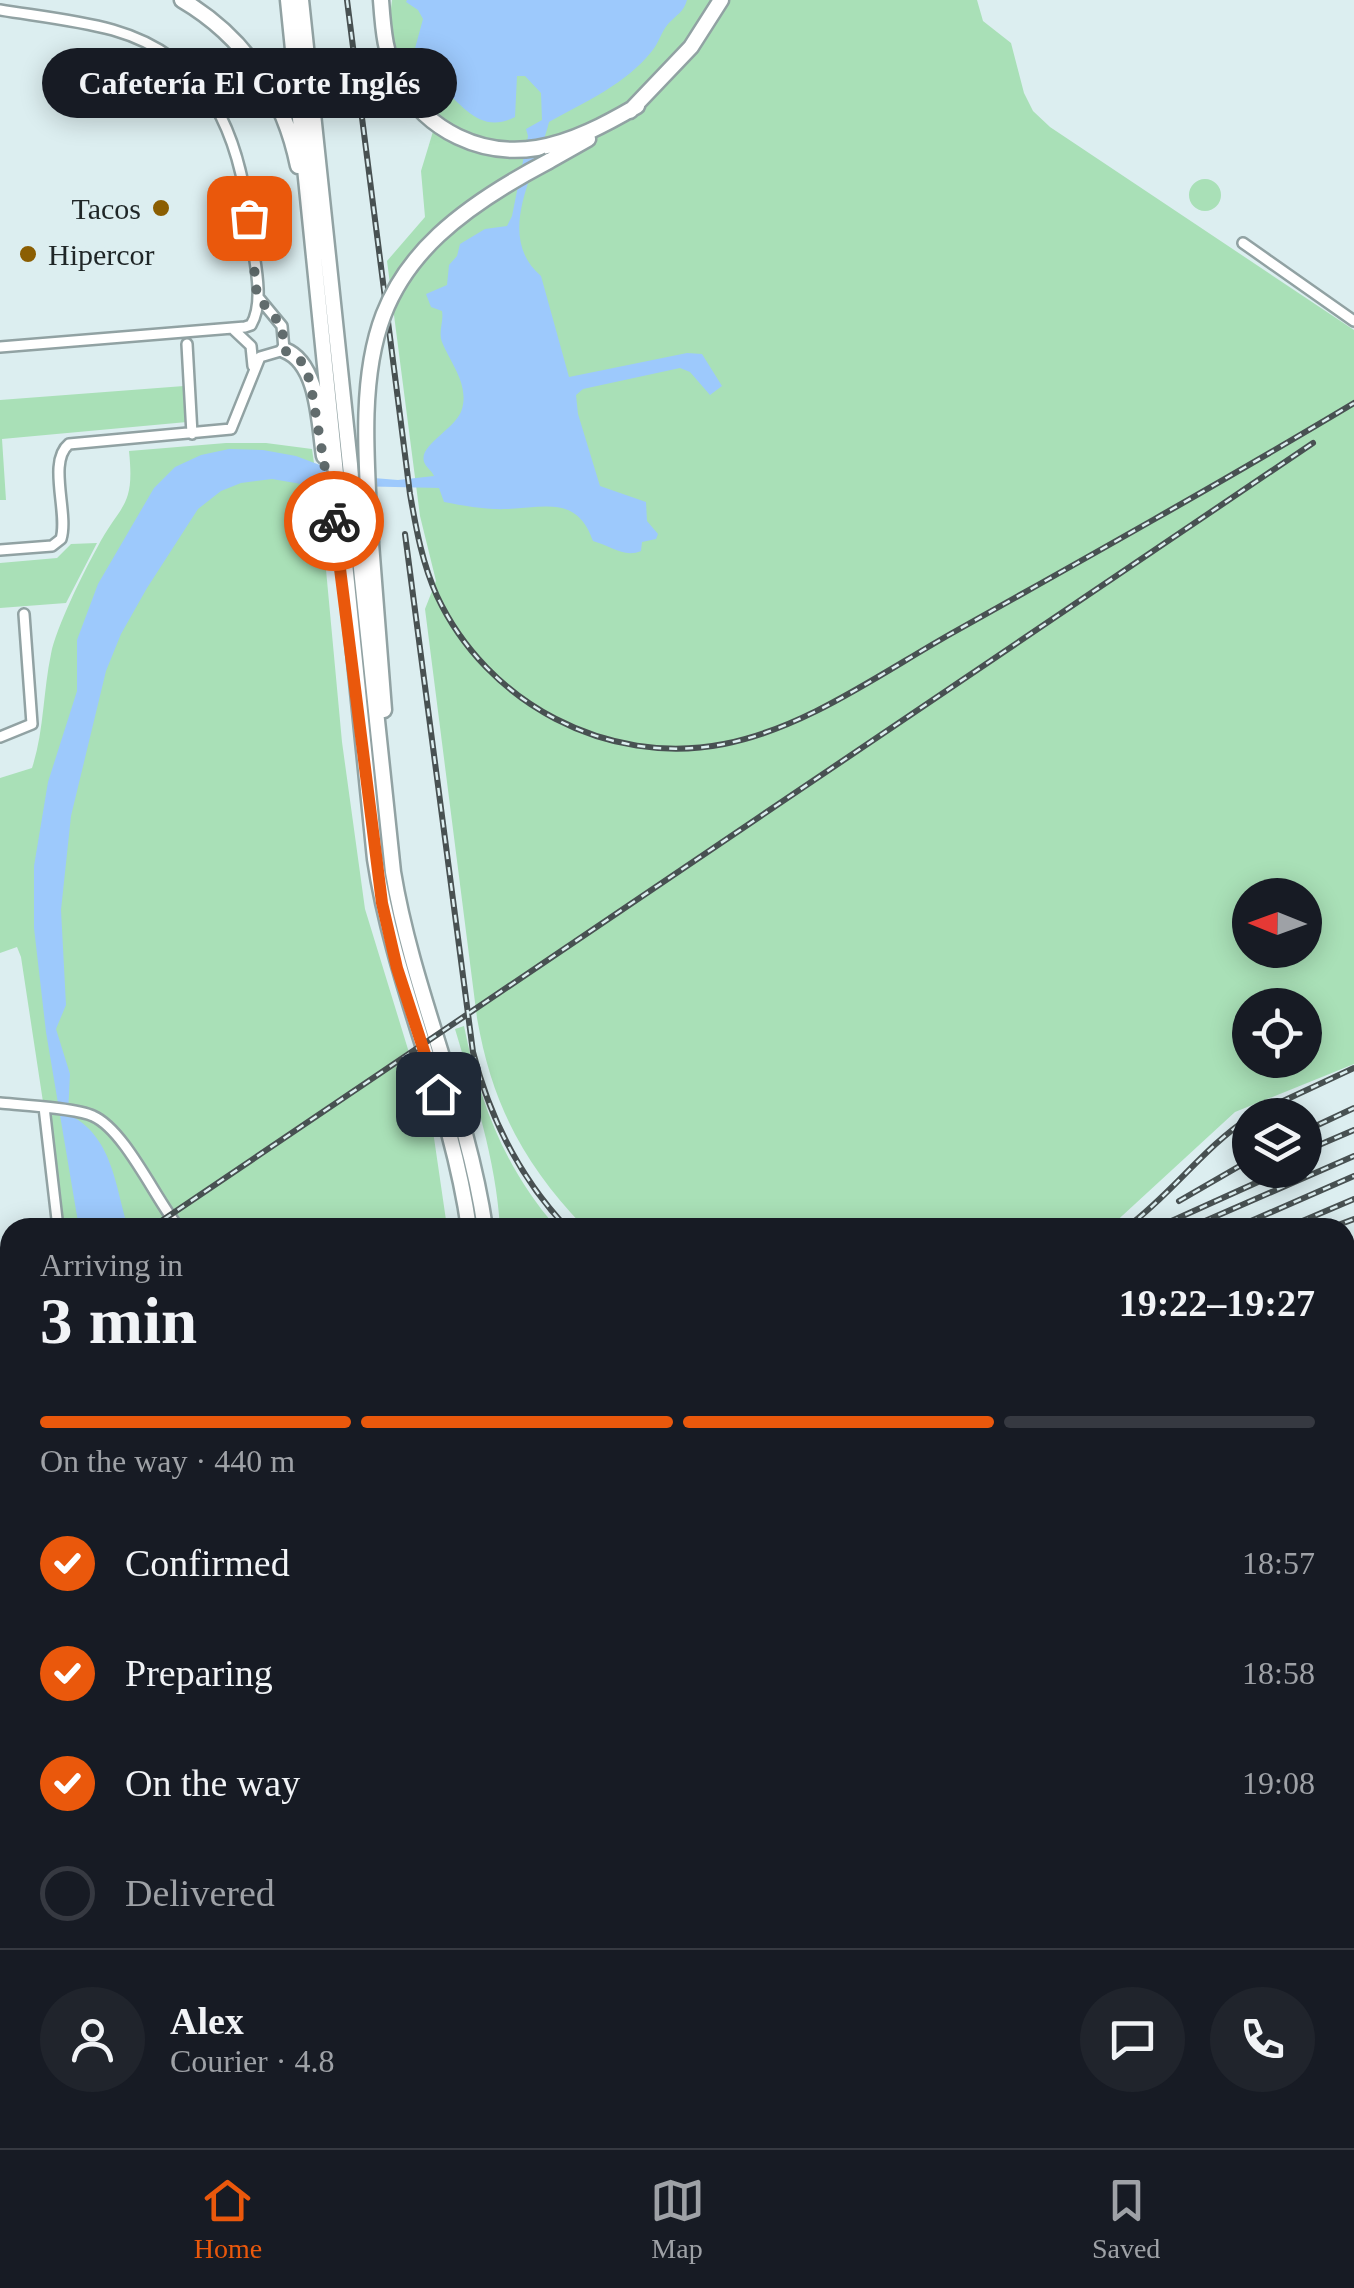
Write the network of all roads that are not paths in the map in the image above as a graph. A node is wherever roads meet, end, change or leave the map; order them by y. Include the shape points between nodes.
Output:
1 (182, 0) edge
2 (287, 0) edge
3 (381, 0) edge
4 (709, 0) edge
5 (722, 0) edge
6 (302, 3) edge
7 (0, 10) edge
8 (662, 80) junction
9 (548, 153) junction
10 (1244, 243) dead end
11 (257, 296) junction
12 (1354, 321) edge
13 (233, 329) junction
14 (320, 329) junction
15 (186, 344) dead end
16 (0, 347) edge
17 (284, 350) junction
18 (253, 369) junction
19 (192, 434) junction
20 (329, 463) junction
21 (0, 550) edge
22 (24, 614) dead end
23 (0, 737) edge
24 (401, 915) junction
25 (0, 1103) edge
26 (48, 1109) junction
27 (57, 1218) edge
28 (172, 1218) edge
29 (467, 1218) edge
30 (483, 1218) edge

1 - 14 highway via 243,49 282,112 298,172
2 - 14 highway
3 - 9 highway via 389,57 416,104 453,136
4 - 8 highway
5 - 8 highway
6 - 24 highway
7 - 11 street via 114,30 154,47 190,76 224,120 239,154
8 - 9 highway via 605,129
9 - 24 highway, bridge via 444,227 416,257 388,302 373,346 366,399 371,542
10 - 12 street
11 - 13 street via 254,322
11 - 17 street via 282,326
13 - 16 street
13 - 18 street via 251,346
14 - 20 highway
15 - 19 street
17 - 18 street via 264,354
17 - 20 highway via 298,357 307,374
18 - 19 street via 233,428
19 - 21 street via 68,444 59,462 61,539
20 - 29 highway via 382,903
22 - 23 street via 32,724
24 - 30 highway via 464,1128
25 - 26 street
26 - 27 street
26 - 28 street via 92,1115 109,1128

